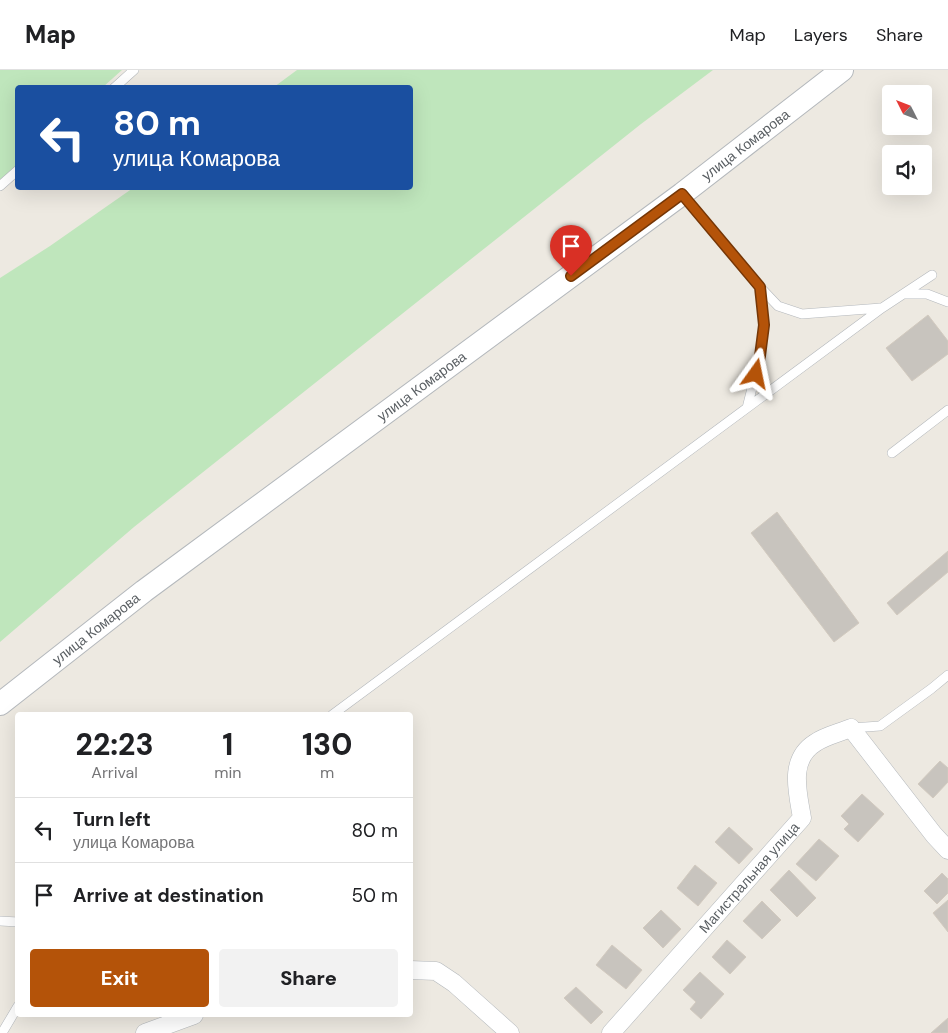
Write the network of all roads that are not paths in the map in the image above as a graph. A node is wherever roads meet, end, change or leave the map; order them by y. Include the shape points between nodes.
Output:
1 (134, 70) edge
2 (842, 70) edge
3 (117, 85) edge
4 (15, 173) edge
5 (0, 186) edge
6 (682, 194) junction
7 (932, 275) dead end
8 (760, 287) junction
9 (904, 294) junction
10 (948, 302) edge
11 (882, 308) junction
12 (747, 408) junction
13 (948, 410) edge
14 (892, 452) dead end
15 (948, 675) edge
16 (0, 704) edge
17 (336, 712) edge
18 (851, 728) junction
19 (948, 850) edge
20 (0, 921) edge
21 (15, 922) edge
22 (413, 969) edge
23 (15, 1011) edge
24 (184, 1017) edge
25 (2, 1033) edge
26 (145, 1033) edge
27 (510, 1033) edge
28 (611, 1033) edge

1 - 3 lane
2 - 6 street, улица Комарова
4 - 5 lane
6 - 8 lane
6 - 16 street, улица Комарова via 144,591
7 - 9 lane
8 - 11 lane via 778,306 802,314
8 - 12 lane via 764,325
9 - 10 lane via 927,294
9 - 11 lane
11 - 12 lane
12 - 17 lane
13 - 14 lane
15 - 18 lane via 880,726
18 - 19 street
18 - 28 street, Магистральная улица via 814,743 802,757 796,784 802,818
20 - 21 lane
22 - 27 street via 436,972 454,983
23 - 25 lane
24 - 26 street

